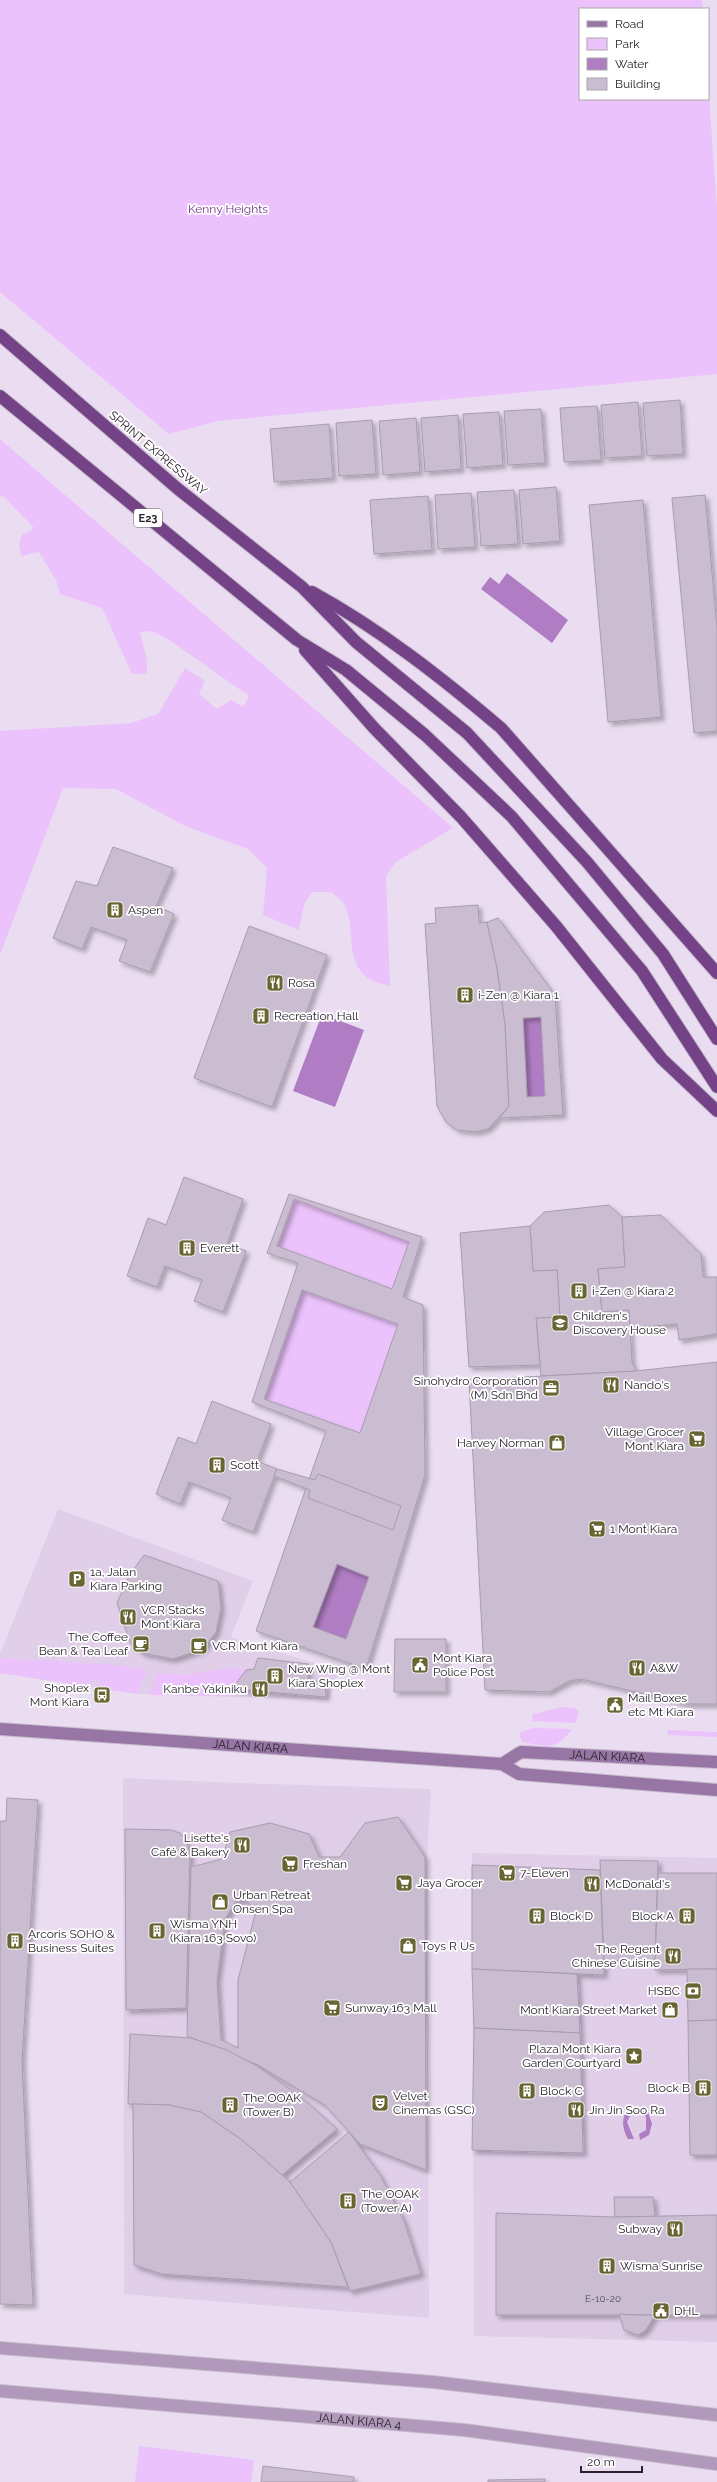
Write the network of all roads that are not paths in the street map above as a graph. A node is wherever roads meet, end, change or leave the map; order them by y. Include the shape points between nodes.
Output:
1 (0, 335) edge
2 (0, 396) edge
3 (302, 587) junction
4 (297, 640) junction
5 (717, 973) edge
6 (717, 1039) edge
7 (717, 1087) edge
8 (717, 1110) edge
9 (0, 1729) edge
10 (717, 1762) edge
11 (502, 1764) junction
12 (717, 1790) edge
13 (0, 2348) edge
14 (0, 2391) edge
15 (717, 2416) edge
16 (717, 2464) edge

1 - 3 highway, SPRINT EXPRESSWAY via 178,490
2 - 4 highway, E23
3 - 5 highway via 357,617 462,694 501,728
3 - 6 highway via 356,642 467,733 587,862 663,954
4 - 7 highway via 346,670 425,735 512,817 642,971
4 - 8 highway via 374,728 483,841 556,926 662,1059
9 - 11 main road, JALAN KIARA
10 - 11 main road, JALAN KIARA via 521,1752
11 - 12 main road, JALAN KIARA via 519,1774
13 - 15 street via 433,2382
14 - 16 street, JALAN KIARA 4 via 464,2430

